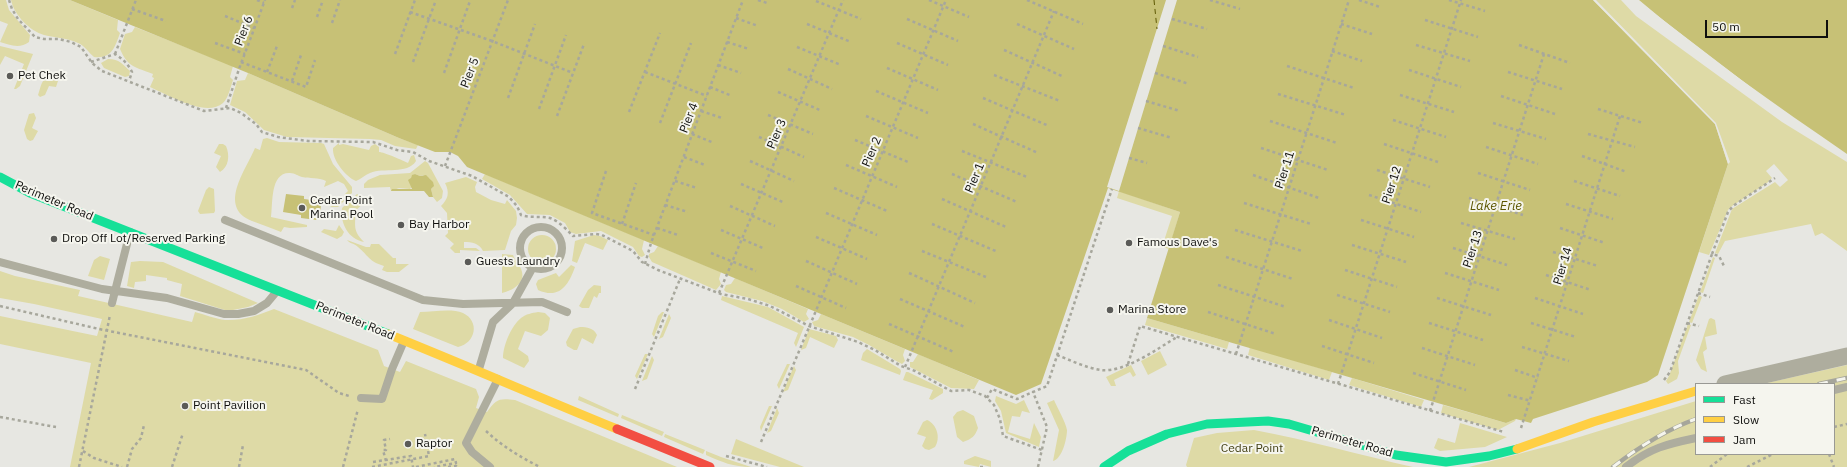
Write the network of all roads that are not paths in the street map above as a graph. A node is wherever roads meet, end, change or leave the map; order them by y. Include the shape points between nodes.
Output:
1 (0, 177) edge
2 (225, 220) dead end
3 (130, 232) junction
4 (0, 262) edge
5 (533, 267) junction
6 (116, 291) junction
7 (278, 291) junction
8 (112, 303) road end
9 (513, 303) junction
10 (567, 312) dead end
11 (404, 341) junction
12 (1847, 356) edge
13 (479, 370) junction
14 (498, 379) junction
15 (1729, 383) edge
16 (1847, 388) edge
17 (1835, 390) edge
18 (1695, 391) edge
19 (361, 398) road end
20 (1695, 438) edge
21 (490, 467) edge
22 (710, 467) edge
23 (1104, 467) edge
24 (1626, 467) edge

1 - 3 street, Perimeter Road via 30,193
2 - 9 lane via 423,300 463,304
3 - 6 lane
3 - 7 street, Perimeter Road
4 - 6 lane
5 - 5 lane via 548,268 559,258 562,251 561,243 553,231 546,228 531,230 521,242 522,257
5 - 9 lane
6 - 7 lane via 167,298 224,314 254,311 267,303
6 - 8 lane
7 - 11 street, Perimeter Road
9 - 10 lane via 542,302
9 - 13 lane via 493,322
11 - 13 street, Perimeter Road
11 - 19 lane via 382,399
12 - 15 street
13 - 14 street, Perimeter Road
14 - 21 lane via 466,443 472,452
14 - 22 street, Perimeter Road
16 - 17 lane
18 - 23 street, Perimeter Road via 1592,422 1524,447 1489,456 1446,462 1396,455 1268,420 1207,424 1166,434 1128,451
20 - 24 lane via 1663,445

